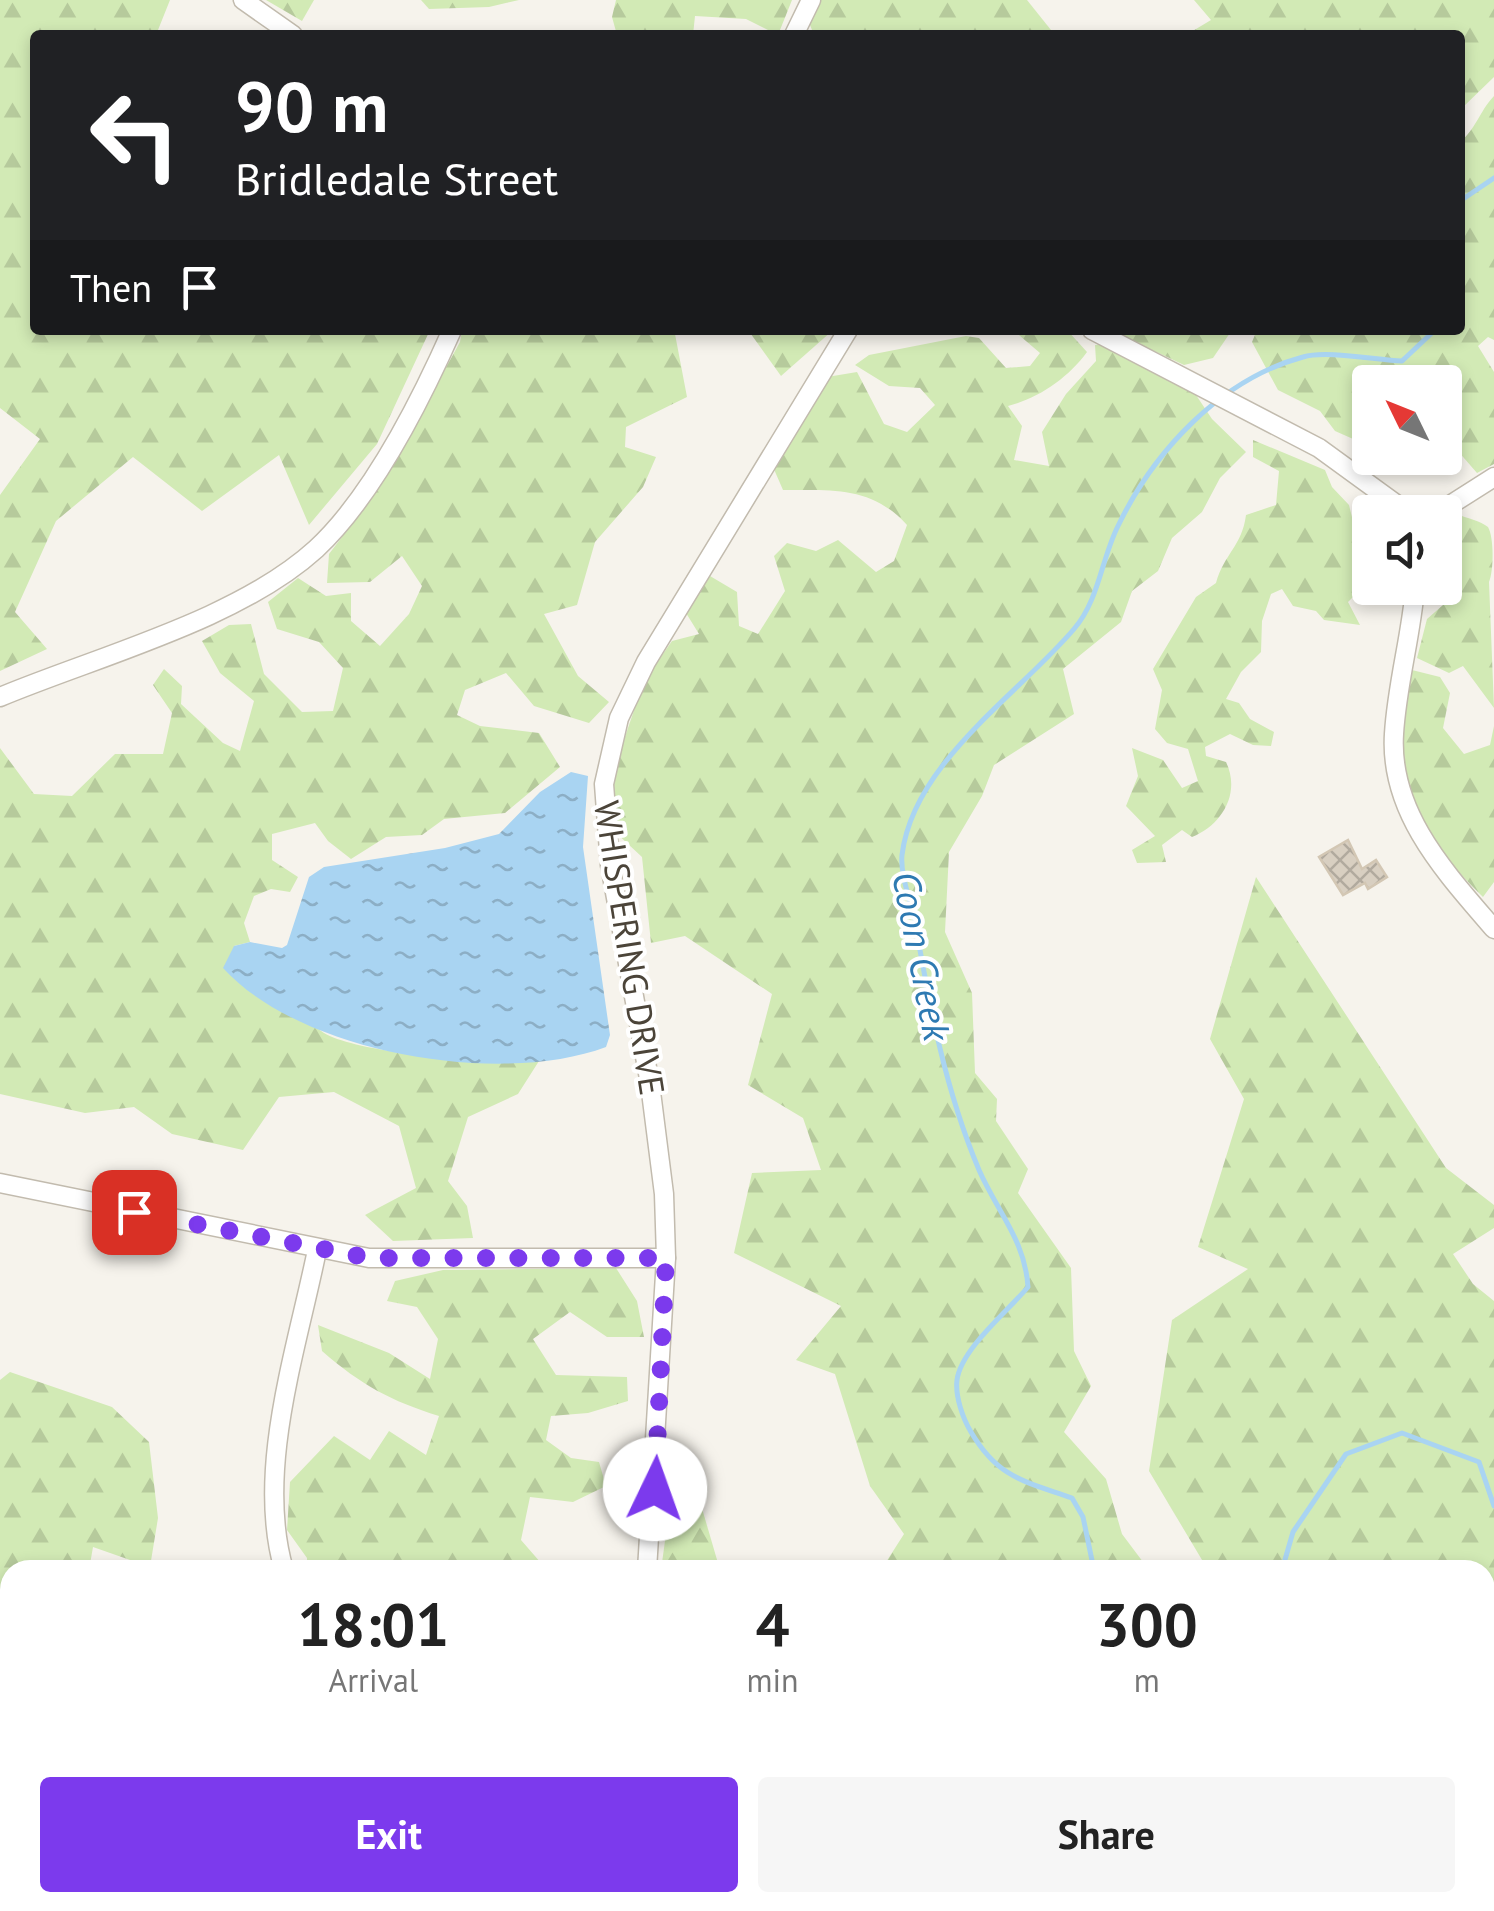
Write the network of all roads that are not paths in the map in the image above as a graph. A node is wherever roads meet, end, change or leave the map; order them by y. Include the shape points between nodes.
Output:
1 (243, 0) edge
2 (811, 0) edge
3 (286, 30) edge
4 (796, 30) edge
5 (449, 335) edge
6 (845, 335) edge
7 (1102, 335) edge
8 (1494, 477) edge
9 (1386, 495) edge
10 (1462, 497) edge
11 (1413, 605) edge
12 (0, 697) edge
13 (1494, 928) edge
14 (0, 1183) edge
15 (317, 1250) junction
16 (666, 1258) junction
17 (282, 1560) edge
18 (648, 1560) edge

1 - 3 street
2 - 4 street
5 - 12 street via 359,498 316,549 220,610
6 - 16 street, WHISPERING DRIVE via 646,662 619,718 606,766 610,865 650,1084
7 - 9 street via 1353,469
8 - 10 street
11 - 13 street via 1394,735 1399,783 1427,846
14 - 15 street
15 - 16 street via 416,1260
15 - 17 street via 275,1463 274,1526
16 - 18 street, WHISPERING DRIVE

